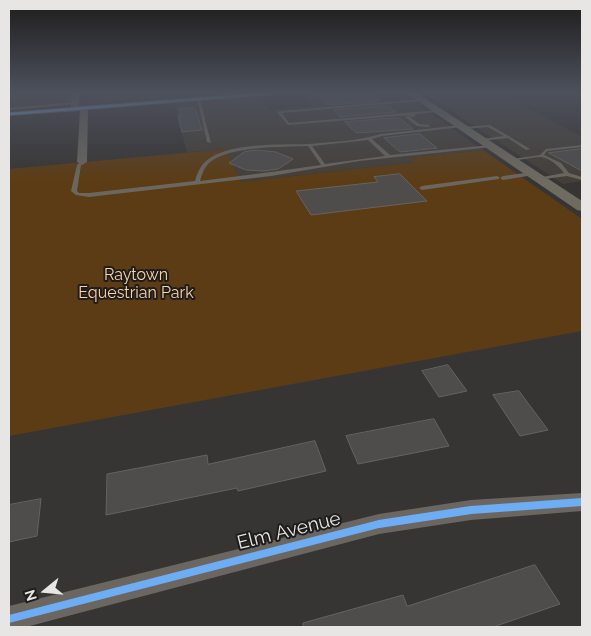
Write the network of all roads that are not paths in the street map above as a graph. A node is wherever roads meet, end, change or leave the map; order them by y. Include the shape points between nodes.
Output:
1 (79, 123) edge
2 (204, 123) edge
3 (287, 123) edge
4 (304, 123) edge
5 (416, 123) edge
6 (456, 123) edge
7 (461, 126) junction
8 (509, 137) junction
9 (368, 139) junction
10 (209, 142) dead end
11 (486, 143) junction
12 (309, 145) junction
13 (582, 146) edge
14 (528, 149) dead end
15 (541, 156) junction
16 (389, 157) junction
17 (512, 160) junction
18 (82, 162) joint
19 (324, 166) junction
20 (567, 174) junction
21 (536, 176) junction
22 (582, 178) edge
23 (197, 183) junction
24 (422, 188) dead end
25 (582, 207) edge
26 (582, 502) edge
27 (9, 619) edge

1 - 18 street
2 - 10 lane
3 - 4 lane
5 - 7 lane via 421,126
6 - 7 main road
7 - 8 lane via 489,126
7 - 9 lane
7 - 11 main road
8 - 11 lane
8 - 14 lane
9 - 12 lane
9 - 16 lane
11 - 16 lane
11 - 17 main road
12 - 19 lane
12 - 23 lane via 218,156 209,160 201,170
13 - 15 lane via 546,150
15 - 17 lane
15 - 20 lane via 564,167
16 - 19 lane
17 - 21 main road
18 - 23 lane via 74,191 78,194
19 - 23 lane
20 - 21 lane
20 - 22 lane
21 - 24 lane
21 - 25 main road
26 - 27 street, Elm Avenue via 470,510 379,524

